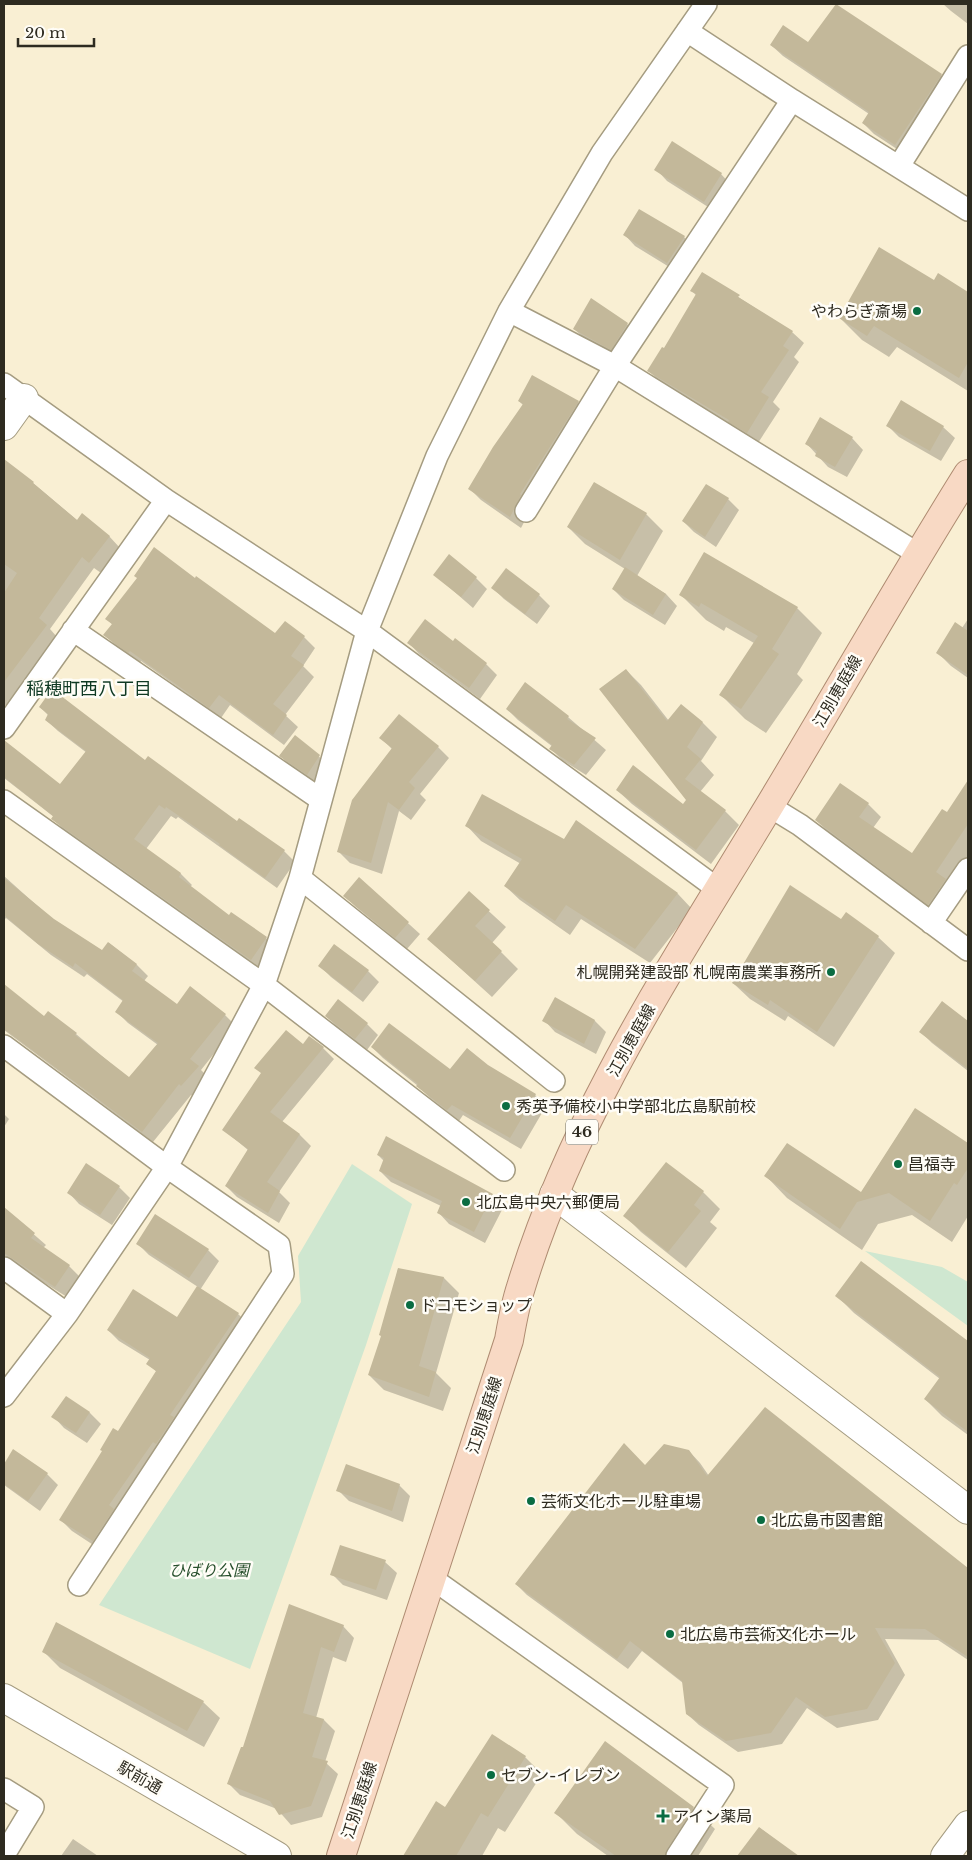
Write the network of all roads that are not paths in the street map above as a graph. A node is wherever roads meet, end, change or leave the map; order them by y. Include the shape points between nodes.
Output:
1 (706, 4) edge
2 (687, 31) junction
3 (968, 56) edge
4 (792, 100) junction
5 (899, 166) junction
6 (968, 210) edge
7 (509, 311) junction
8 (615, 366) junction
9 (14, 391) edge
10 (4, 426) edge
11 (968, 474) edge
12 (166, 500) junction
13 (526, 511) dead end
14 (918, 554) junction
15 (73, 630) junction
16 (367, 631) junction
17 (4, 728) edge
18 (320, 799) junction
19 (4, 801) edge
20 (769, 806) junction
21 (968, 870) edge
22 (300, 878) junction
23 (719, 890) junction
24 (931, 923) junction
25 (968, 950) edge
26 (264, 985) junction
27 (4, 1046) edge
28 (554, 1081) dead end
29 (167, 1167) junction
30 (504, 1170) dead end
31 (554, 1194) junction
32 (4, 1268) edge
33 (67, 1314) junction
34 (4, 1396) edge
35 (968, 1510) edge
36 (430, 1576) junction
37 (78, 1585) dead end
38 (4, 1698) edge
39 (4, 1789) edge
40 (4, 1855) edge
41 (277, 1856) edge
42 (341, 1856) edge
43 (677, 1856) edge

1 - 2 street
2 - 4 street
2 - 7 street via 602,153
3 - 5 street
4 - 5 street
4 - 8 street
5 - 6 street
7 - 8 street
7 - 16 street via 437,456
8 - 13 street
8 - 14 street
9 - 10 street
9 - 12 street
11 - 14 main road, 江別恵庭線 / 46
12 - 15 street
12 - 16 street
14 - 20 main road, 江別恵庭線 / 46
15 - 17 street
15 - 18 street
16 - 18 street
16 - 23 street
18 - 22 street
19 - 26 street
20 - 23 main road, 江別恵庭線 / 46
20 - 24 street via 800,825
21 - 24 street
22 - 26 street
22 - 28 street
23 - 31 main road, 江別恵庭線 / 46 via 633,1034 582,1131
24 - 25 street
26 - 29 street
26 - 30 street
27 - 29 street
29 - 33 street
29 - 37 street via 279,1244 283,1274
31 - 35 street
31 - 36 main road, 江別恵庭線 / 46 via 520,1290 509,1340
32 - 33 street
33 - 34 street
36 - 42 main road, 江別恵庭線 / 46
36 - 43 street via 723,1786
38 - 41 street, 駅前通
39 - 40 street via 33,1807

